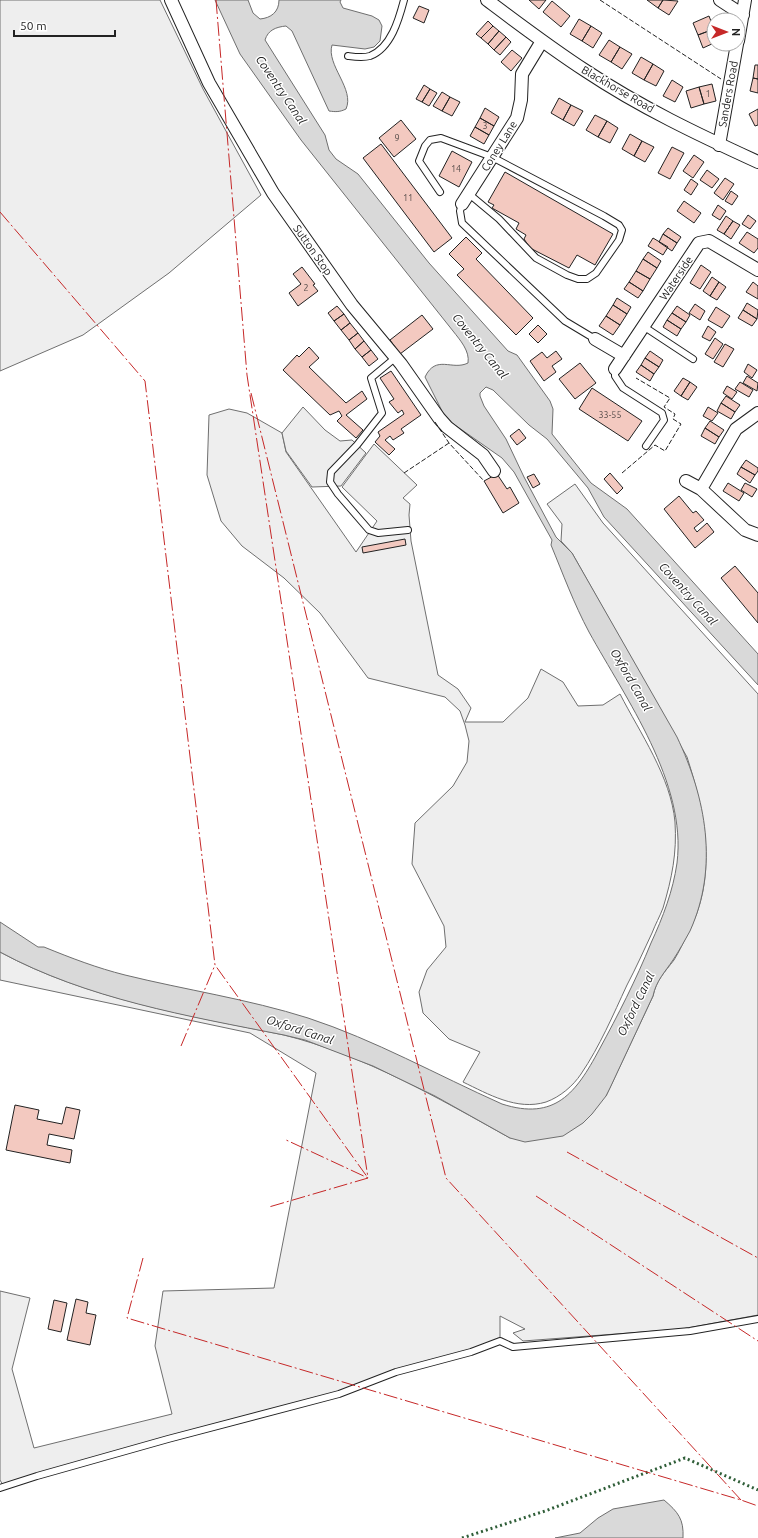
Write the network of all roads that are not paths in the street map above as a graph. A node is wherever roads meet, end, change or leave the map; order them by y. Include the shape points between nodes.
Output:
1 (171, 0) edge
2 (404, 0) edge
3 (486, 0) edge
4 (720, 0) edge
5 (745, 0) edge
6 (738, 12) edge
7 (743, 12) edge
8 (542, 41) junction
9 (736, 52) edge
10 (348, 56) dead end
11 (719, 145) junction
12 (492, 157) junction
13 (758, 162) edge
14 (440, 192) dead end
15 (466, 199) junction
16 (758, 270) edge
17 (643, 326) junction
18 (595, 339) joint
19 (624, 356) junction
20 (395, 358) junction
21 (693, 359) dead end
22 (615, 369) joint
23 (758, 413) edge
24 (646, 446) dead end
25 (494, 471) dead end
26 (686, 481) dead end
27 (701, 488) junction
28 (408, 530) dead end
29 (758, 536) edge
30 (758, 1319) edge
31 (0, 1488) edge

1 - 20 street, Sutton Stop via 209,83 273,192 352,305
2 - 10 lane via 397,23 383,48 371,56
3 - 8 street, Blackhorse Road
4 - 6 street
5 - 7 street
8 - 11 street, Blackhorse Road via 586,72
8 - 12 street, Coney Lane via 522,74 517,118
9 - 11 street, Sanders Road
11 - 13 street, Blackhorse Road
12 - 14 lane via 441,138 430,140 418,161
12 - 15 street, Coney Lane
12 - 15 lane via 619,225 622,230 619,240 596,273 587,279 578,279 536,258 499,219
15 - 18 lane via 460,211 462,223 565,321
16 - 17 street, Waterside via 709,241 699,243
17 - 19 street, Waterside
17 - 21 lane
18 - 19 street
19 - 22 street, Waterside
20 - 25 street, Sutton Stop via 439,418 483,455
20 - 28 lane via 371,378 382,414 331,472 330,482 369,530 378,533
22 - 24 lane via 615,376 623,388 664,416 664,420
23 - 27 street via 736,429
26 - 27 street
27 - 29 street via 745,530
30 - 31 lane via 683,1332 513,1347 500,1342 396,1372 339,1394 168,1439

